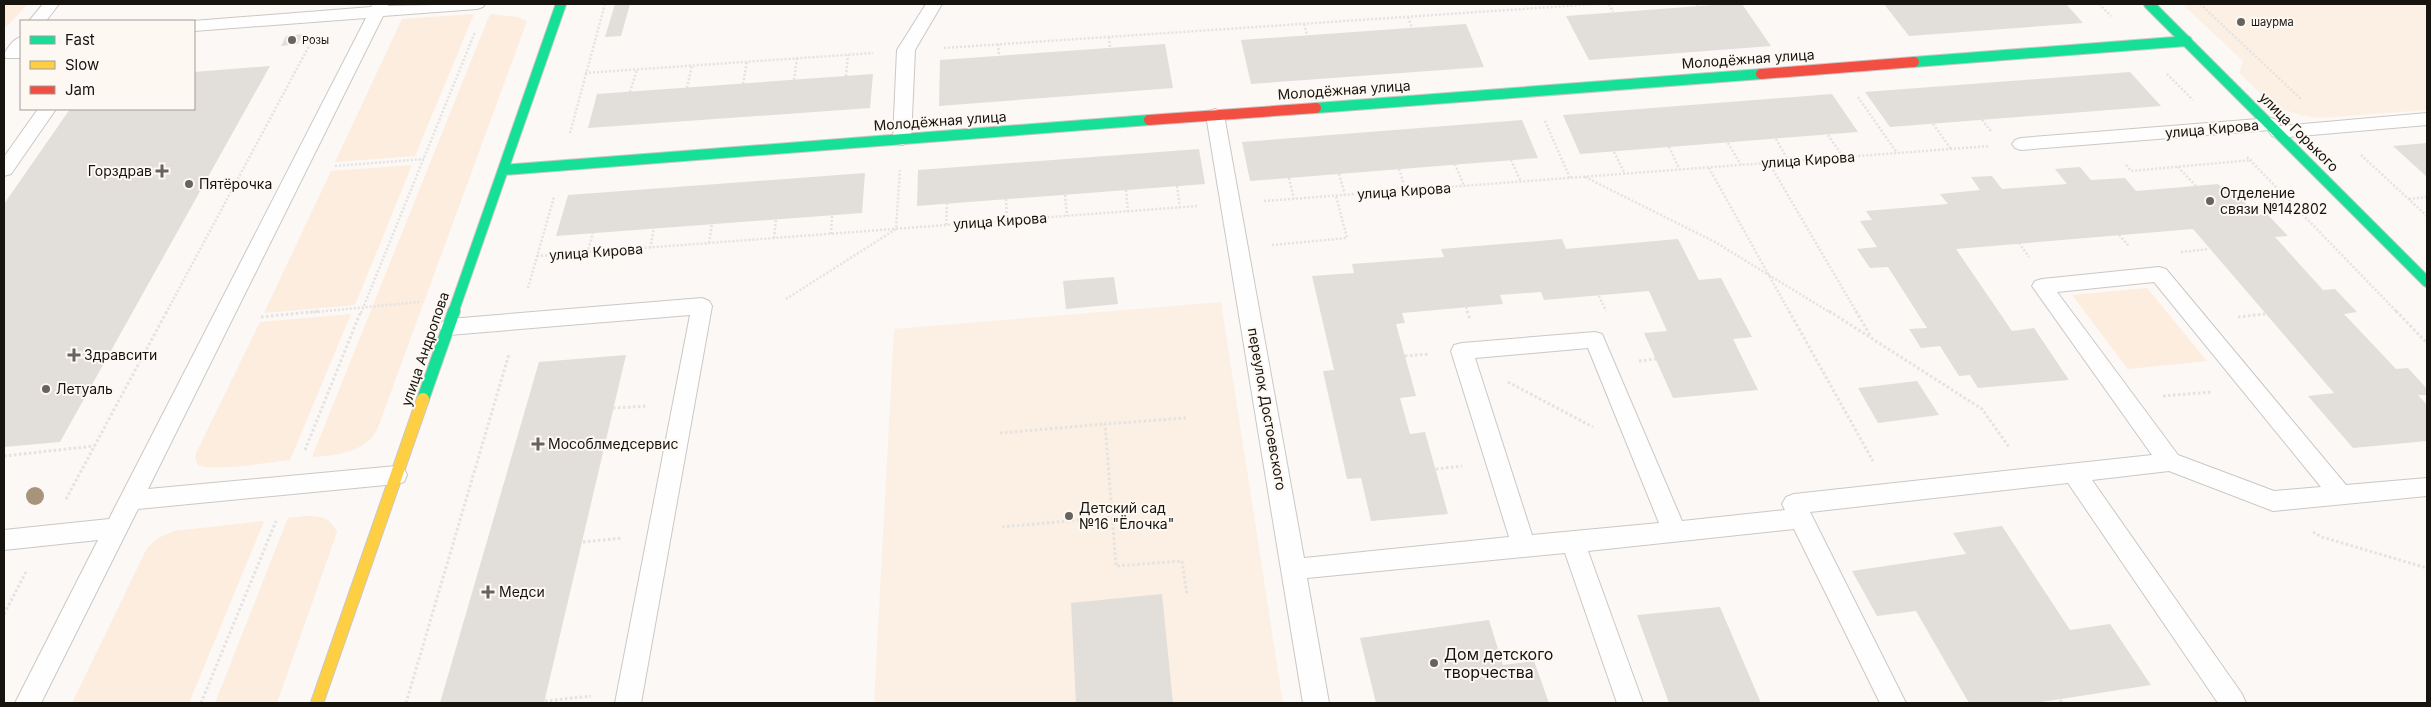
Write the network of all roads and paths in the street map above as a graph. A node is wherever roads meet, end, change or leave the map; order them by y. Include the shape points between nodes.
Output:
1 (51, 4) edge
2 (477, 4) edge
3 (561, 4) edge
4 (606, 4) edge
5 (934, 4) edge
6 (1597, 4) edge
7 (1609, 4) edge
8 (2099, 4) edge
9 (2149, 4) edge
10 (379, 8) edge
11 (1613, 12) dead end
12 (325, 16) junction
13 (1408, 16) junction
14 (39, 20) edge
15 (1304, 24) junction
16 (195, 26) edge
17 (1412, 28) dead end
18 (476, 31) dead end
19 (1307, 36) dead end
20 (1109, 37) junction
21 (2186, 41) junction
22 (20, 43) edge
23 (998, 44) junction
24 (2138, 44) junction
25 (1110, 48) dead end
26 (906, 50) junction
27 (20, 53) edge
28 (848, 54) junction
29 (999, 56) dead end
30 (797, 58) junction
31 (747, 62) junction
32 (692, 65) junction
33 (1837, 68) junction
34 (636, 69) junction
35 (585, 73) junction
36 (846, 76) dead end
37 (794, 80) dead end
38 (743, 84) dead end
39 (687, 88) dead end
40 (1531, 91) junction
41 (630, 92) dead end
42 (46, 110) edge
43 (1215, 115) junction
44 (2427, 119) edge
45 (1932, 124) dead end
46 (2220, 128) junction
47 (2274, 128) junction
48 (1828, 135) dead end
49 (902, 139) junction
50 (1776, 139) dead end
51 (1728, 143) dead end
52 (2021, 144) joint
53 (1668, 147) dead end
54 (1951, 149) junction
55 (1614, 152) dead end
56 (1897, 153) junction
57 (1843, 157) junction
58 (424, 159) junction
59 (1511, 160) dead end
60 (1789, 162) junction
61 (1769, 163) junction
62 (1456, 164) dead end
63 (563, 165) junction
64 (1741, 165) junction
65 (2178, 166) dead end
66 (1709, 168) junction
67 (298, 169) junction
68 (1399, 169) dead end
69 (4, 170) edge
70 (503, 170) junction
71 (1680, 170) junction
72 (1339, 174) dead end
73 (1625, 174) junction
74 (1584, 177) junction
75 (1289, 178) dead end
76 (1570, 178) junction
77 (1521, 182) junction
78 (1177, 186) dead end
79 (1464, 186) junction
80 (2196, 186) dead end
81 (1126, 190) dead end
82 (1406, 190) junction
83 (1065, 194) dead end
84 (1345, 195) junction
85 (1336, 196) junction
86 (2427, 197) edge
87 (1006, 199) dead end
88 (1294, 199) junction
89 (2409, 199) dead end
90 (947, 204) dead end
91 (1232, 204) junction
92 (1180, 208) junction
93 (1128, 212) junction
94 (832, 215) dead end
95 (1067, 216) junction
96 (776, 219) dead end
97 (1007, 221) junction
98 (712, 224) dead end
99 (946, 225) junction
100 (654, 228) dead end
101 (896, 229) junction
102 (593, 233) dead end
103 (830, 234) junction
104 (774, 238) junction
105 (709, 244) junction
106 (1273, 245) dead end
107 (650, 248) junction
108 (587, 253) junction
109 (537, 256) junction
110 (1768, 273) junction
111 (2427, 282) edge
112 (786, 299) dead end
113 (424, 301) dead end
114 (364, 307) junction
115 (221, 321) junction
116 (518, 321) junction
117 (449, 327) junction
118 (1872, 338) junction
119 (2427, 343) edge
120 (1465, 360) junction
121 (2252, 388) junction
122 (2124, 400) junction
123 (1186, 418) dead end
124 (1105, 424) junction
125 (1000, 433) dead end
126 (94, 446) junction
127 (1641, 452) junction
128 (4, 456) edge
129 (2170, 462) junction
130 (2074, 473) junction
131 (396, 475) junction
132 (2032, 478) junction
133 (291, 485) junction
134 (2427, 487) edge
135 (1892, 494) junction
136 (2340, 495) junction
137 (130, 500) junction
138 (2273, 501) junction
139 (1113, 517) junction
140 (1801, 518) junction
141 (1002, 527) dead end
142 (117, 528) junction
143 (1675, 532) junction
144 (46, 535) junction
145 (4, 540) edge
146 (1573, 542) junction
147 (1524, 546) junction
148 (2427, 568) edge
149 (1294, 569) junction
150 (1187, 595) dead end
151 (4, 614) edge
152 (629, 698) edge
153 (545, 701) dead end
154 (28, 703) edge
155 (201, 703) edge
156 (316, 703) edge
157 (406, 703) edge
158 (1316, 703) edge
159 (1630, 703) edge
160 (1893, 703) edge
161 (2233, 703) edge

1 - 14 lane
2 - 10 lane
3 - 70 street, улица Андропова
4 - 35 path
5 - 26 lane
6 - 13 path
7 - 11 path
8 - 24 path
9 - 21 street, улица Горького
10 - 12 lane
10 - 67 lane
12 - 16 lane
12 - 126 path
13 - 15 path
13 - 17 path
15 - 19 path
15 - 20 path
18 - 58 path
20 - 23 path
20 - 25 path
21 - 24 street, Молодёжная улица
21 - 47 street, улица Горького
22 - 27 lane via 12,54
23 - 26 path
23 - 29 path
24 - 33 street, Молодёжная улица
24 - 46 path
26 - 28 path
26 - 49 lane
28 - 30 path
28 - 36 path
30 - 31 path
30 - 37 path
31 - 32 path
31 - 38 path
32 - 34 path
32 - 39 path
33 - 40 street, Молодёжная улица
33 - 56 path
34 - 35 path
34 - 41 path
35 - 63 path
40 - 43 street, Молодёжная улица
40 - 76 path
42 - 69 lane
43 - 49 street, Молодёжная улица
43 - 91 lane, переулок Достоевского
44 - 47 lane, улица Кирова
45 - 54 path
46 - 47 lane, улица Кирова
46 - 52 lane, улица Кирова
46 - 119 path
47 - 111 street, улица Горького
48 - 57 path
49 - 63 street, Молодёжная улица
49 - 101 path
50 - 60 path
51 - 64 path
52 - 54 path, улица Кирова
53 - 71 path
54 - 56 path, улица Кирова
55 - 73 path
56 - 57 path, улица Кирова
57 - 60 path, улица Кирова
58 - 67 path
58 - 114 path
59 - 77 path
60 - 61 path, улица Кирова
61 - 64 path, улица Кирова
61 - 118 path
62 - 79 path
63 - 70 street, Молодёжная улица
63 - 109 path
64 - 66 path, улица Кирова
65 - 80 path
66 - 71 path, улица Кирова
66 - 110 path
67 - 115 lane
68 - 82 path
70 - 117 street, улица Андропова
71 - 73 path, улица Кирова
72 - 84 path
73 - 74 path, улица Кирова
74 - 76 path, улица Кирова
74 - 110 path via 1672,219
75 - 88 path
76 - 77 path, улица Кирова
77 - 79 path, улица Кирова
78 - 92 path
79 - 82 path, улица Кирова
81 - 93 path
82 - 84 path, улица Кирова
83 - 95 path
84 - 85 path, улица Кирова
85 - 88 path, улица Кирова
85 - 106 path via 1347,238
86 - 89 path
87 - 97 path
88 - 91 path, улица Кирова
90 - 99 path
91 - 92 path, улица Кирова
91 - 149 lane, переулок Достоевского
92 - 93 path, улица Кирова
93 - 95 path, улица Кирова
94 - 103 path
95 - 97 path, улица Кирова
96 - 104 path
97 - 99 path, улица Кирова
98 - 105 path
99 - 101 path, улица Кирова
100 - 107 path
101 - 103 path, улица Кирова
101 - 112 path
102 - 108 path
103 - 104 path, улица Кирова
104 - 105 path, улица Кирова
105 - 107 path, улица Кирова
107 - 108 path, улица Кирова
108 - 109 path, улица Кирова
109 - 116 path
110 - 118 path
110 - 135 path
113 - 114 path
114 - 115 path
114 - 133 path
115 - 137 lane
116 - 117 lane
116 - 152 lane via 702,306
116 - 157 path
117 - 131 street, улица Андропова
118 - 132 path via 1982,409
120 - 127 path
120 - 127 lane via 1462,351 1595,340
120 - 147 lane
121 - 122 path
121 - 122 lane via 2159,274 2042,286
121 - 136 lane
122 - 129 lane
123 - 124 path
124 - 125 path
124 - 139 path
126 - 128 path
126 - 144 path
127 - 143 lane
129 - 130 lane
129 - 138 lane
130 - 132 lane
130 - 161 lane
131 - 133 lane
131 - 156 street, улица Андропова
132 - 135 lane
133 - 137 lane
133 - 155 path
134 - 136 lane
135 - 140 lane via 1794,504
136 - 138 lane
137 - 142 lane
138 - 148 path via 2301,525 2322,537
139 - 141 path
139 - 150 path via 1116,566 1182,561
140 - 143 lane
140 - 160 lane
142 - 144 lane
142 - 154 lane
143 - 146 lane
144 - 145 lane
144 - 151 path
146 - 147 lane
146 - 159 lane
147 - 149 lane
149 - 158 lane, переулок Достоевского
152 - 153 path

